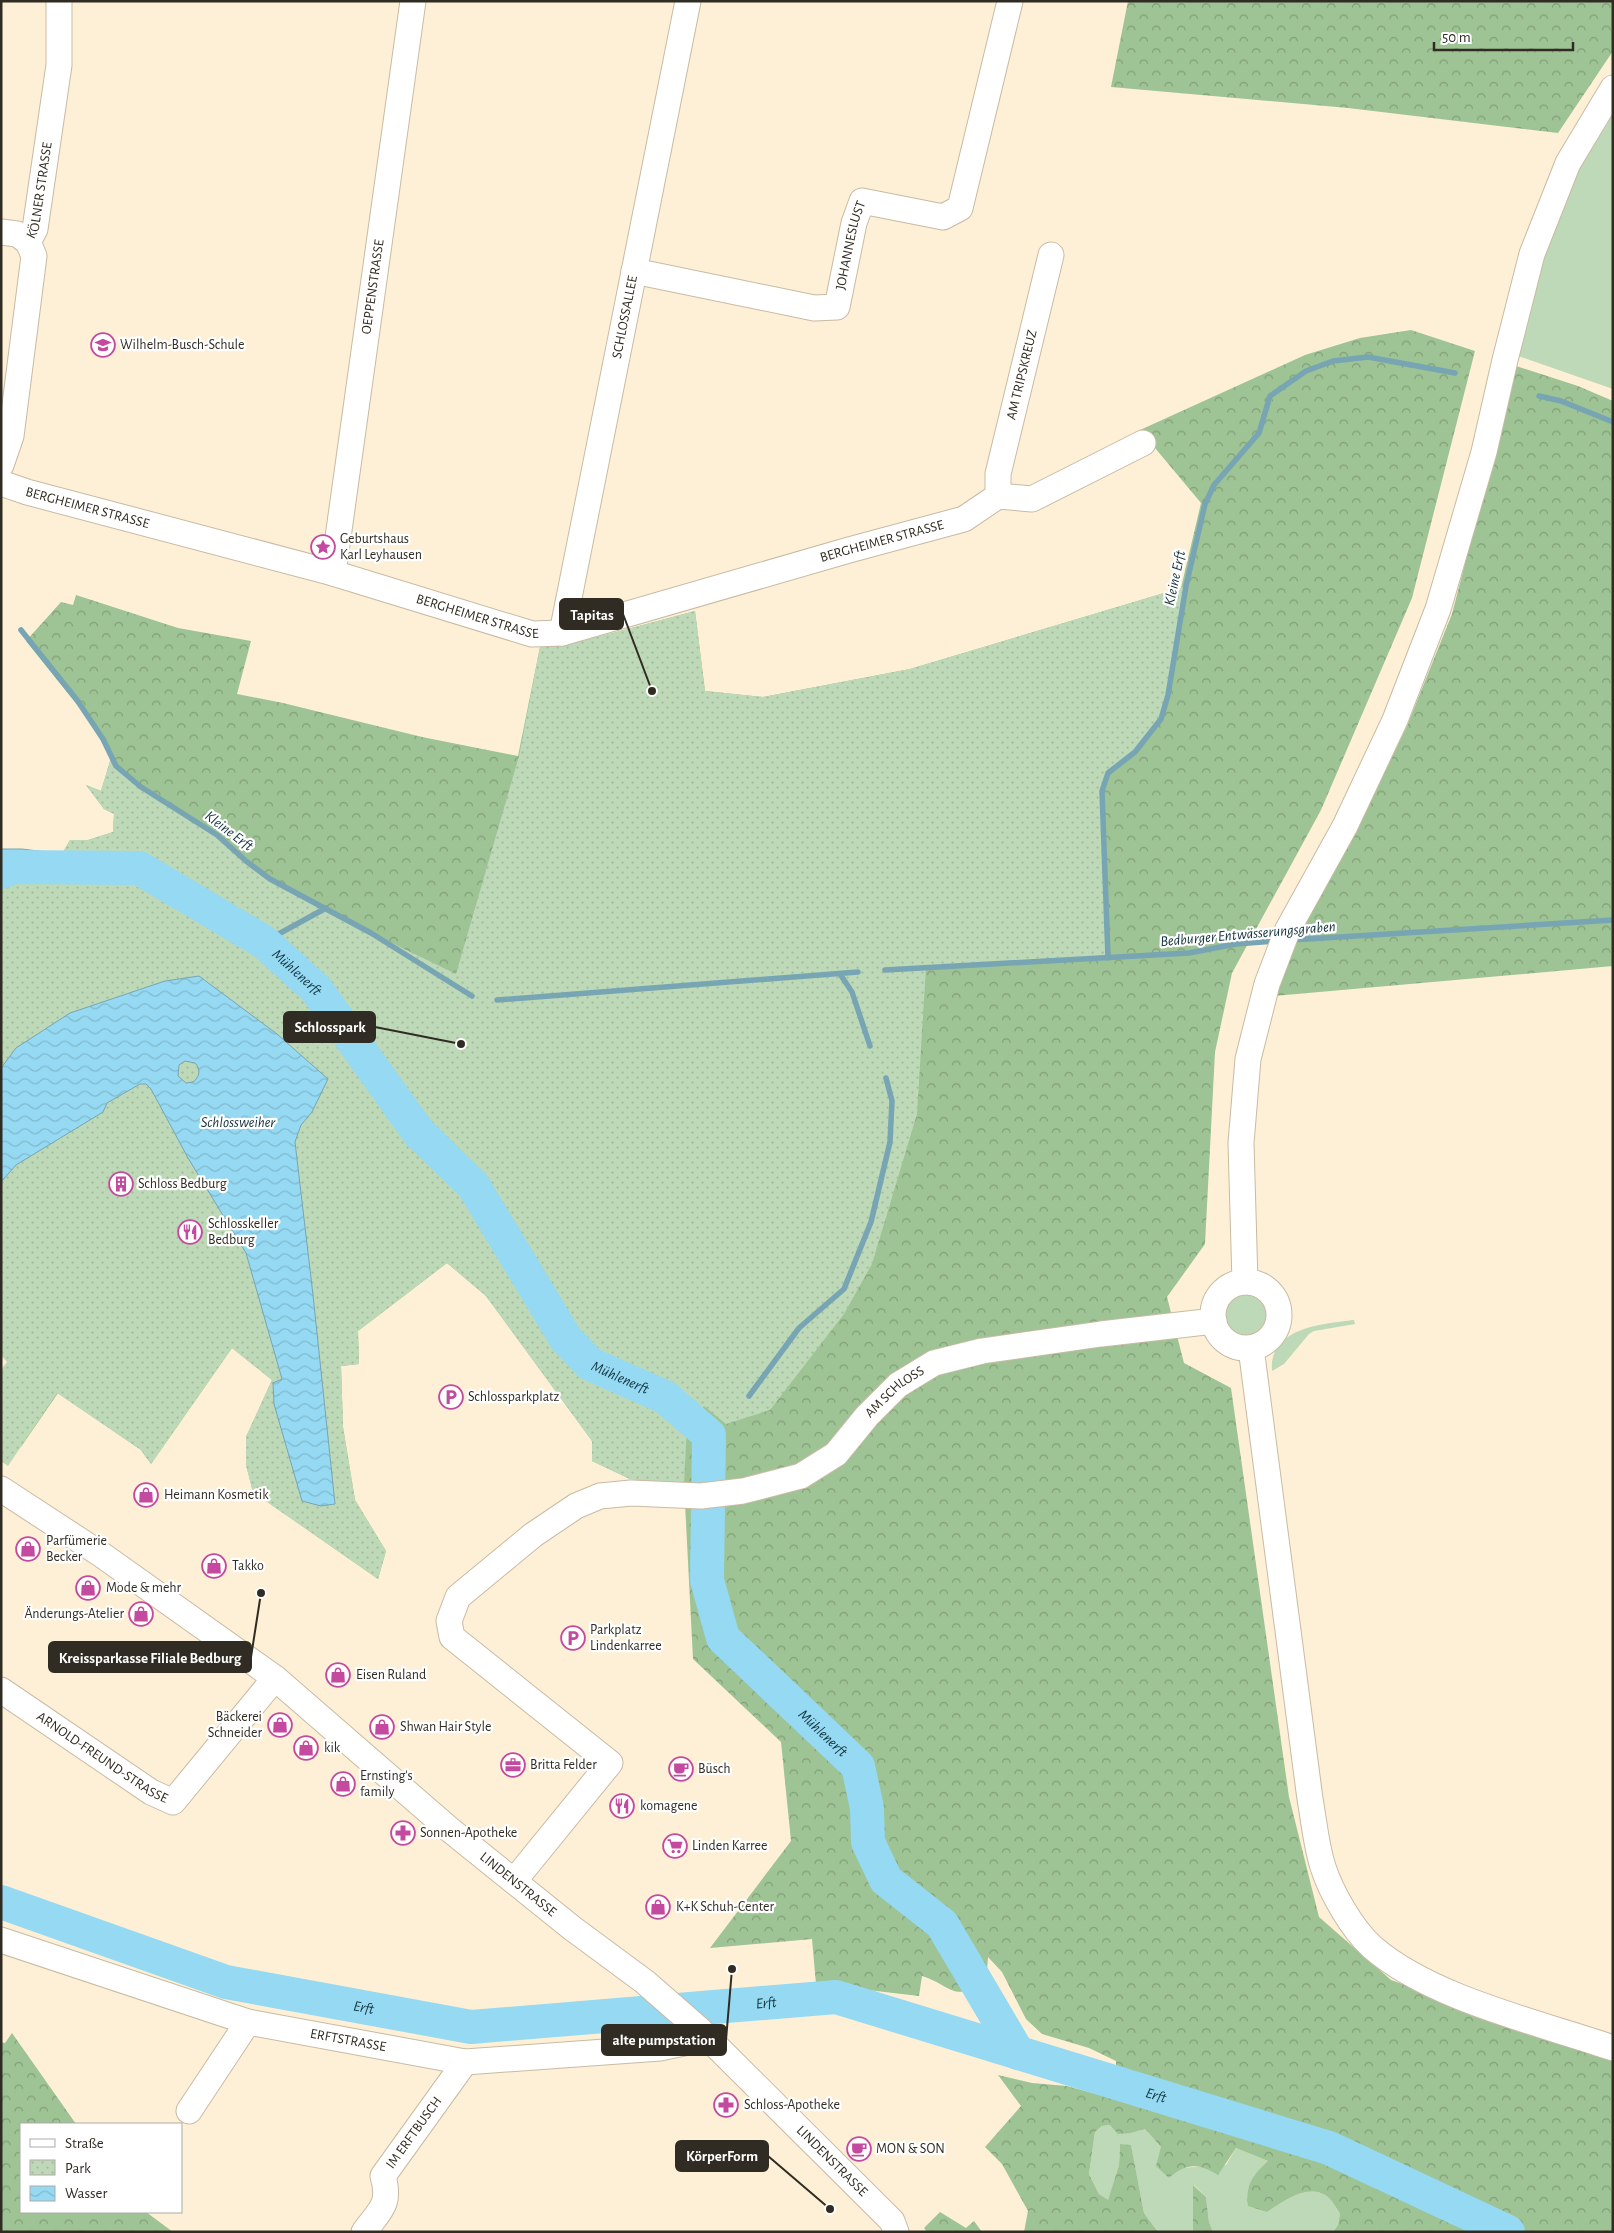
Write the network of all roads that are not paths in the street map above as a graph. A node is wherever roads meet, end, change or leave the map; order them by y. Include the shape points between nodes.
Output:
1 (59, 1) edge
2 (413, 1) edge
3 (688, 1) edge
4 (1010, 1) edge
5 (1613, 88) edge
6 (1, 232) edge
7 (28, 242) junction
8 (1051, 255) dead end
9 (634, 271) junction
10 (1142, 443) dead end
11 (1, 465) edge
12 (1, 483) edge
13 (998, 496) junction
14 (333, 573) junction
15 (562, 633) junction
16 (1245, 1282) junction
17 (1214, 1322) junction
18 (1251, 1348) junction
19 (1, 1490) edge
20 (275, 1678) junction
21 (1, 1690) edge
22 (514, 1881) junction
23 (1, 1940) edge
24 (248, 2022) junction
25 (704, 2034) junction
26 (1613, 2048) edge
27 (465, 2062) junction
28 (189, 2111) dead end
29 (364, 2232) edge
30 (896, 2232) edge

1 - 7 street, KÖLNER STRASSE via 58,65 35,229
2 - 14 street, OEPPENSTRASSE
3 - 9 street, SCHLOSSALLEE
4 - 9 street, JOHANNESLUST via 960,208 943,217 862,200 854,223 837,307 814,308
5 - 16 street via 1568,164 1532,254 1484,452 1438,609 1402,702 1345,826 1288,929 1267,984 1248,1059 1241,1143
6 - 7 street via 17,234
7 - 11 street, KÖLNER STRASSE via 34,256 11,436
8 - 13 street, AM TRIPSKREUZ via 998,474
9 - 15 street, SCHLOSSALLEE
10 - 13 street via 1032,499
12 - 14 street, BERGHEIMER STRASSE
13 - 15 street, BERGHEIMER STRASSE via 964,520
14 - 15 street, BERGHEIMER STRASSE via 532,634
16 - 17 street via 1229,1287 1217,1299 1213,1310
16 - 18 street via 1258,1284 1270,1292 1277,1303 1279,1316 1271,1337
17 - 18 street via 1218,1333 1227,1342 1239,1348
17 - 22 street, AM SCHLOSS via 982,1351 934,1363 898,1385 836,1454 810,1473 790,1481 743,1491 701,1496 632,1493 600,1496 576,1506 533,1535 458,1597 450,1621 452,1637 610,1763
18 - 26 street via 1310,1799 1323,1867 1342,1908 1371,1946 1413,1975 1485,2005
19 - 20 street, LINDENSTRASSE via 102,1555
20 - 21 street, ARNOLD-FREUND-STRASSE via 173,1802 151,1792
20 - 22 street, LINDENSTRASSE
22 - 25 street, LINDENSTRASSE via 645,1982
23 - 24 street, ERFTSTRASSE
24 - 27 street, ERFTSTRASSE
24 - 28 street
25 - 27 street, ERFTSTRASSE via 660,2048
25 - 30 street, LINDENSTRASSE via 880,2208 892,2221
27 - 29 street, IM ERFTBUSCH via 383,2176 388,2192 384,2206

